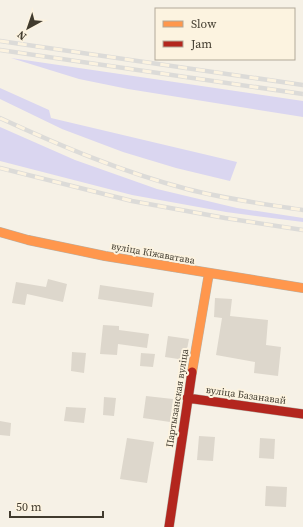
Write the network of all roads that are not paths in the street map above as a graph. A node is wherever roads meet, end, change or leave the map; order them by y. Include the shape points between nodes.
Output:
1 (0, 232) edge
2 (209, 273) junction
3 (303, 288) edge
4 (187, 398) junction
5 (303, 414) edge
6 (169, 527) edge

1 - 2 street, вуліца Кіжаватава via 65,248
2 - 3 street, вуліца Кіжаватава
2 - 4 street, Партызанская вуліца
4 - 5 street, вуліца Базанавай
4 - 6 street, Партызанская вуліца

